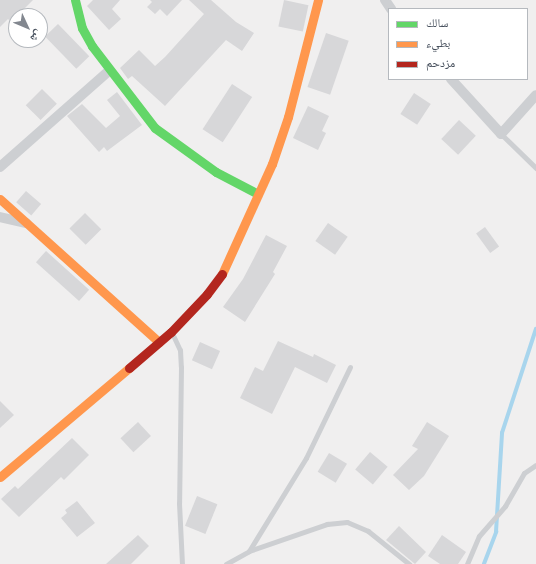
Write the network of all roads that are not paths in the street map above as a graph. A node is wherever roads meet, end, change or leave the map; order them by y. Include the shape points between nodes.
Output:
1 (75, 0) edge
2 (318, 0) edge
3 (109, 71) junction
4 (452, 80) edge
5 (536, 95) edge
6 (501, 134) junction
7 (0, 167) edge
8 (536, 168) edge
9 (258, 194) junction
10 (0, 199) edge
11 (0, 217) edge
12 (30, 224) junction
13 (171, 332) junction
14 (159, 342) junction
15 (350, 367) dead end
16 (536, 465) edge
17 (0, 477) edge
18 (249, 551) junction
19 (182, 564) edge
20 (226, 564) edge
21 (409, 564) edge
22 (467, 564) edge

1 - 3 street via 82,28
2 - 9 street via 288,117 272,164
3 - 7 street
3 - 9 street via 155,128 216,172
4 - 6 street
5 - 6 street
6 - 8 lane
9 - 13 street via 222,274
10 - 12 street
11 - 12 street
12 - 14 street
13 - 14 street
13 - 19 lane via 180,350 181,367 179,503
14 - 17 street
15 - 18 lane via 306,458
16 - 22 lane via 524,473 498,514 479,536
18 - 20 lane
18 - 21 lane via 328,524 346,522 368,531

